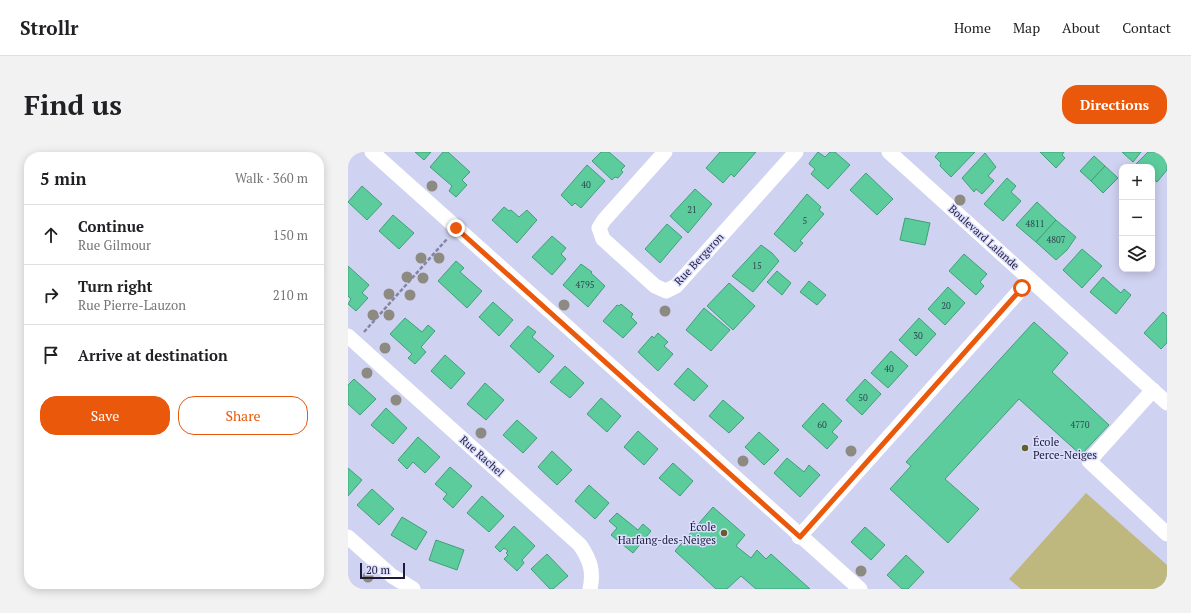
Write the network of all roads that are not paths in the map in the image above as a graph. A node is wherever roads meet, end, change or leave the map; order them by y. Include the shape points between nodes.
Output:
1 (372, 152) edge
2 (665, 152) edge
3 (796, 152) edge
4 (889, 152) edge
5 (1030, 279) junction
6 (352, 339) edge
7 (1153, 390) junction
8 (1167, 402) edge
9 (1167, 534) edge
10 (348, 537) edge
11 (800, 537) junction
12 (413, 589) edge
13 (590, 589) edge
14 (860, 589) edge

1 - 11 street
2 - 3 street, Rue Bergeron via 599,228 603,238 655,286 666,291 676,286
4 - 5 street, Boulevard Lalande
5 - 7 street, Boulevard Lalande
5 - 11 street
6 - 13 street, Rue Rachel via 580,545 590,562
7 - 8 street, Boulevard Lalande
7 - 9 street via 1089,460
10 - 12 street via 387,572
11 - 14 street

